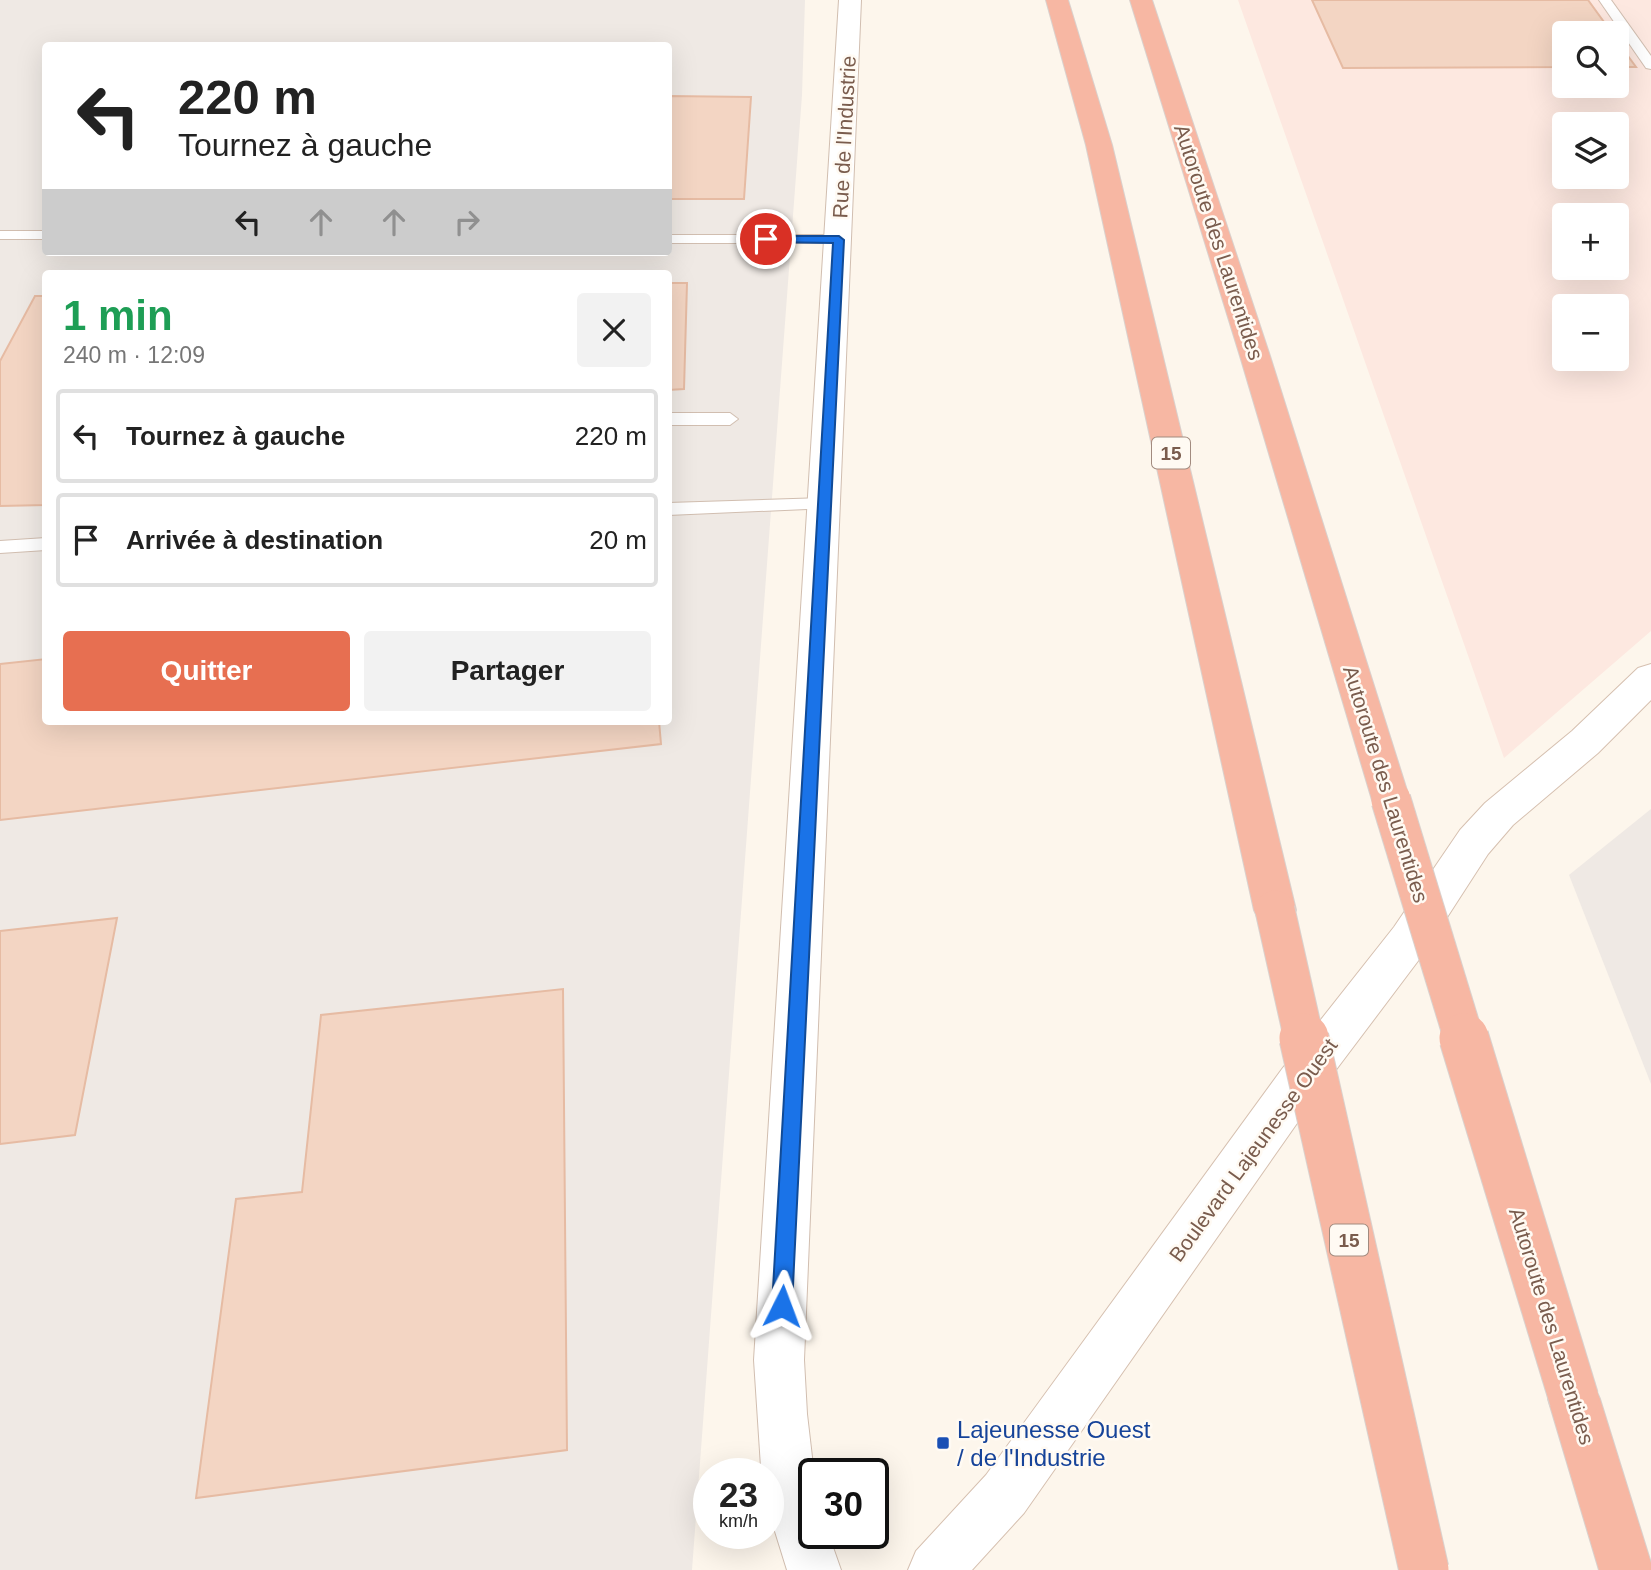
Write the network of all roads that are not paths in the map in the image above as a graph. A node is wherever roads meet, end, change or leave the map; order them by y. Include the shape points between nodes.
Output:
1 (850, 0) edge
2 (1057, 0) edge
3 (1141, 0) edge
4 (1605, 0) edge
5 (1651, 65) edge
6 (0, 235) edge
7 (42, 235) edge
8 (672, 239) edge
9 (839, 240) junction
10 (672, 419) edge
11 (730, 419) dead end
12 (824, 504) junction
13 (672, 509) edge
14 (42, 544) edge
15 (0, 547) edge
16 (1651, 678) edge
17 (1651, 713) edge
18 (1585, 742) junction
19 (814, 1570) edge
20 (935, 1570) edge
21 (1424, 1570) edge
22 (1626, 1570) edge

1 - 9 street, Rue de l'Industrie
2 - 21 highway, 15, bridge via 1099,145
3 - 22 highway, Autoroute des Laurentides, bridge via 1283,446
4 - 5 lane
6 - 7 lane
8 - 9 lane
9 - 12 street, Rue de l'Industrie
10 - 11 lane
12 - 13 lane
12 - 19 street, Rue de l'Industrie via 779,1360 783,1458
14 - 15 lane
16 - 18 street, Boulevard Lajeunesse Ouest
17 - 18 street, Boulevard Lajeunesse Ouest
18 - 20 street, Boulevard Lajeunesse Ouest via 1499,814 1474,842 1409,940 1298,1084 1013,1484

